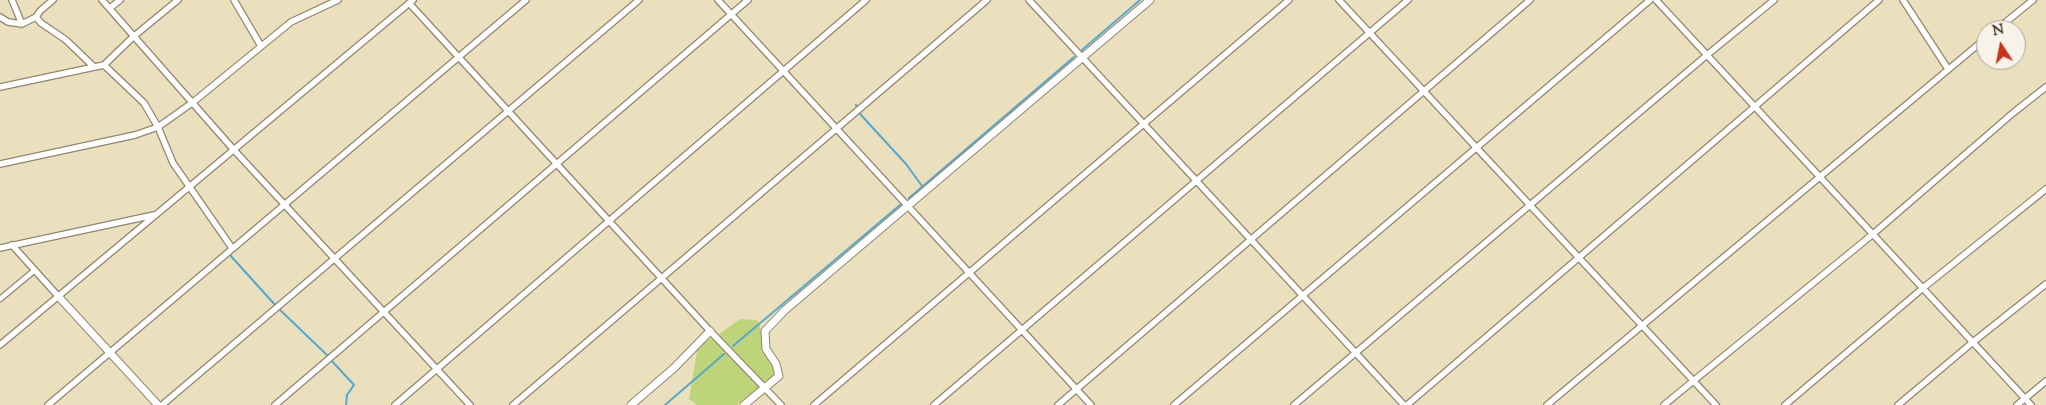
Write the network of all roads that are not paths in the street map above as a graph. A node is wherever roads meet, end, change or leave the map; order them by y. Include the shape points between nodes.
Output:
1 (12, 0) edge
2 (53, 0) edge
3 (102, 0) edge
4 (120, 0) edge
5 (178, 0) edge
6 (234, 0) edge
7 (338, 0) edge
8 (526, 0) edge
9 (640, 0) edge
10 (718, 0) edge
11 (748, 0) edge
12 (866, 0) edge
13 (987, 0) edge
14 (1029, 0) edge
15 (1150, 0) edge
16 (1289, 0) edge
17 (1339, 0) edge
18 (1408, 0) edge
19 (1530, 0) edge
20 (1650, 0) edge
21 (1656, 0) edge
22 (1774, 0) edge
23 (1879, 0) edge
24 (1902, 0) edge
25 (2033, 0) edge
26 (411, 1) edge
27 (110, 8) junction
28 (731, 14) junction
29 (36, 17) junction
30 (0, 18) edge
31 (2008, 20) edge
32 (22, 24) junction
33 (1370, 33) junction
34 (133, 37) junction
35 (261, 46) junction
36 (1976, 46) edge
37 (1707, 55) junction
38 (458, 57) junction
39 (1082, 57) junction
40 (104, 65) junction
41 (94, 67) junction
42 (1948, 69) junction
43 (784, 71) junction
44 (0, 87) edge
45 (2046, 87) edge
46 (1424, 92) junction
47 (192, 103) junction
48 (1756, 108) junction
49 (509, 111) junction
50 (1144, 124) junction
51 (158, 127) junction
52 (837, 129) junction
53 (1477, 148) junction
54 (234, 150) junction
55 (0, 164) edge
56 (557, 164) junction
57 (1819, 176) junction
58 (1196, 181) junction
59 (190, 186) junction
60 (2046, 189) edge
61 (1530, 204) junction
62 (284, 205) junction
63 (908, 206) junction
64 (157, 214) junction
65 (610, 220) junction
66 (1873, 234) junction
67 (1251, 240) junction
68 (12, 245) junction
69 (0, 248) edge
70 (232, 248) junction
71 (1579, 257) junction
72 (334, 259) junction
73 (35, 270) junction
74 (970, 272) junction
75 (663, 277) junction
76 (2046, 284) edge
77 (1923, 288) junction
78 (58, 296) junction
79 (1302, 296) junction
80 (0, 299) edge
81 (384, 312) junction
82 (1642, 325) junction
83 (1022, 330) junction
84 (710, 331) junction
85 (1973, 342) junction
86 (0, 345) edge
87 (110, 353) junction
88 (1356, 353) junction
89 (436, 368) junction
90 (1693, 381) junction
91 (2046, 381) edge
92 (765, 388) junction
93 (1077, 389) junction
94 (2025, 398) junction
95 (48, 405) edge
96 (158, 405) edge
97 (162, 405) edge
98 (275, 405) edge
99 (395, 405) edge
100 (470, 405) edge
101 (513, 405) edge
102 (631, 405) edge
103 (744, 405) edge
104 (781, 405) edge
105 (814, 405) edge
106 (934, 405) edge
107 (1058, 405) edge
108 (1091, 405) edge
109 (1174, 405) edge
110 (1294, 405) edge
111 (1406, 405) edge
112 (1547, 405) edge
113 (1664, 405) edge
114 (1716, 405) edge
115 (1785, 405) edge
116 (1898, 405) edge
117 (2017, 405) edge
118 (2031, 405) edge

1 - 32 street
2 - 29 street
3 - 27 street
4 - 27 street
5 - 34 street
6 - 35 street
7 - 35 street via 291,22
8 - 38 street
9 - 49 street
10 - 28 street
11 - 28 street
12 - 43 street
13 - 52 street
14 - 39 street
15 - 39 street
16 - 50 street
17 - 33 street
18 - 33 street
19 - 46 street
20 - 53 street
21 - 37 street
22 - 37 street
23 - 48 street
24 - 42 street
25 - 31 street
26 - 38 street
26 - 54 street
27 - 34 street
28 - 43 street
28 - 56 street
29 - 32 street
29 - 41 street
30 - 32 street
33 - 46 street
33 - 58 street
34 - 40 street
34 - 47 street
35 - 47 street
36 - 42 street
37 - 48 street
37 - 61 street
38 - 49 street
38 - 62 street
39 - 50 street
39 - 63 street
40 - 41 street
40 - 51 street via 144,103
41 - 44 street
42 - 57 street
43 - 52 street
43 - 65 street
45 - 66 street
46 - 53 street
46 - 67 street
47 - 51 street
47 - 54 street
48 - 57 street
48 - 71 street
49 - 56 street
49 - 72 street
50 - 58 street
50 - 74 street
51 - 55 street via 135,135
51 - 59 street via 173,163
52 - 63 street
52 - 75 street
53 - 61 street
53 - 79 street
54 - 59 street
54 - 62 street
56 - 65 street
56 - 81 street
57 - 66 street
57 - 82 street
58 - 67 street
58 - 83 street
59 - 64 street
59 - 70 street
60 - 77 street
61 - 71 street
61 - 88 street
62 - 70 street
62 - 72 street
63 - 74 street
63 - 92 street via 785,310 765,331 766,349 776,364 779,376
64 - 68 street
64 - 78 street
65 - 75 street
65 - 89 street
66 - 77 street
66 - 90 street
67 - 79 street
67 - 93 street
68 - 69 street
68 - 73 street
70 - 87 street
71 - 82 street
71 - 111 street
72 - 81 street
72 - 97 street
73 - 78 street
73 - 80 street
74 - 83 street
74 - 105 street
75 - 84 street
75 - 101 street
76 - 85 street
77 - 85 street
77 - 115 street
78 - 86 street
78 - 87 street
79 - 88 street
79 - 109 street
81 - 89 street
81 - 98 street
82 - 90 street
82 - 112 street
83 - 93 street
83 - 106 street
84 - 92 street
84 - 102 street
85 - 94 street
85 - 116 street
87 - 95 street
87 - 96 street
88 - 110 street
88 - 111 street
89 - 99 street
89 - 100 street
90 - 113 street
90 - 114 street
91 - 94 street
92 - 103 street
92 - 104 street
93 - 107 street
93 - 108 street
94 - 117 street
94 - 118 street

